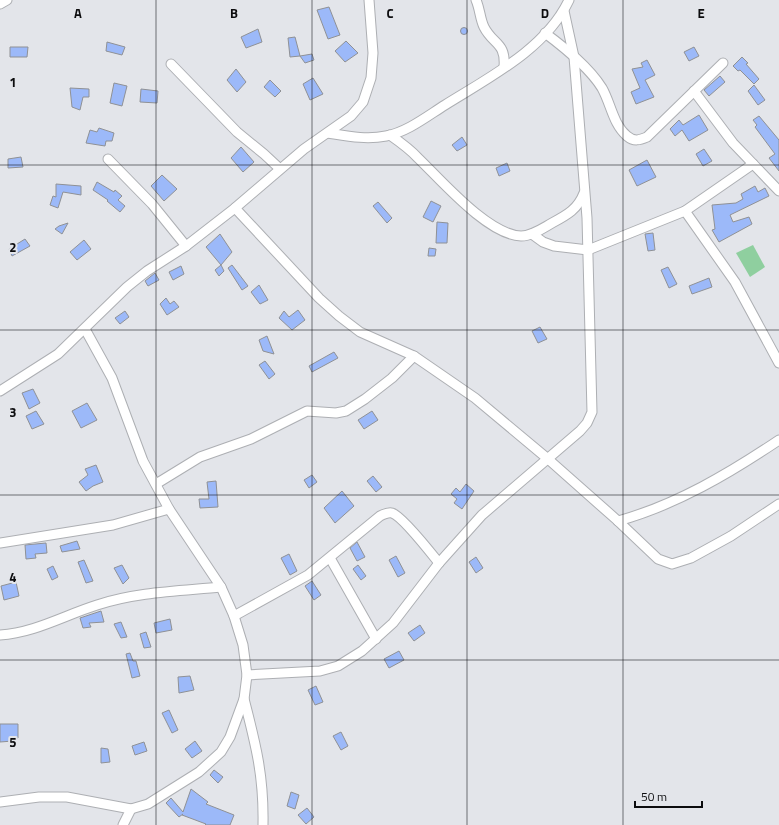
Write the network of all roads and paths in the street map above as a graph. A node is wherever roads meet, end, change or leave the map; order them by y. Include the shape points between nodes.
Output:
1 (7, 0) edge
2 (369, 0) edge
3 (476, 0) edge
4 (569, 0) edge
5 (0, 4) edge
6 (564, 11) junction
7 (545, 33) junction
8 (574, 57) junction
9 (723, 63) dead end
10 (171, 64) dead end
11 (504, 67) junction
12 (694, 91) junction
13 (328, 133) junction
14 (390, 135) junction
15 (108, 159) dead end
16 (753, 164) junction
17 (279, 168) junction
18 (779, 191) edge
19 (585, 192) junction
20 (235, 208) junction
21 (685, 211) junction
22 (532, 234) junction
23 (186, 246) junction
24 (588, 250) junction
25 (86, 329) junction
26 (414, 356) junction
27 (779, 363) edge
28 (0, 391) edge
29 (779, 440) edge
30 (548, 459) junction
31 (156, 484) junction
32 (779, 504) edge
33 (168, 509) junction
34 (618, 521) junction
35 (0, 543) edge
36 (330, 558) junction
37 (439, 563) junction
38 (221, 587) junction
39 (234, 616) junction
40 (0, 635) edge
41 (376, 639) junction
42 (247, 675) junction
43 (244, 699) junction
44 (0, 802) edge
45 (132, 809) junction
46 (123, 825) edge
47 (264, 825) edge

1 - 5 street
2 - 13 street via 371,78 363,102 351,116
3 - 11 street via 484,27 503,52
4 - 6 street
6 - 7 street
6 - 8 street
7 - 8 street
7 - 11 street
8 - 12 street via 601,87 620,129 629,138 638,141 647,137
8 - 19 street
9 - 12 street
10 - 17 street via 237,132
11 - 14 street via 407,129
12 - 16 street via 733,143
13 - 14 street via 368,138
13 - 17 street
14 - 22 street via 418,157 445,187 491,224 515,235
15 - 23 street via 152,204
16 - 18 street
16 - 21 street
17 - 20 street
19 - 22 street via 580,204 573,211
19 - 24 street
20 - 23 street
20 - 26 street via 339,316 360,332
21 - 24 street
21 - 27 street via 734,282
22 - 24 street via 542,242 554,246
23 - 25 street via 127,287
24 - 30 street via 592,412 580,431
25 - 28 street via 58,354
25 - 31 street via 112,378 143,461
26 - 30 street via 475,398
26 - 31 street via 365,400 346,411 307,412 251,439 200,457
29 - 34 street via 704,486 666,505
30 - 34 street
30 - 37 street via 482,515
31 - 33 street
32 - 34 street via 731,536 691,558 672,564 658,559
33 - 35 street via 113,525
33 - 38 street
36 - 37 street via 387,513 394,514 401,520
36 - 39 street via 308,575
36 - 41 street
37 - 41 street via 397,618
38 - 39 street
38 - 40 street via 120,599 32,629
39 - 42 street via 243,645
41 - 42 street via 338,666 320,671
42 - 43 street
43 - 45 street via 230,737 212,762 162,796
43 - 47 street via 262,777
44 - 45 street via 39,797 67,797
45 - 46 street

